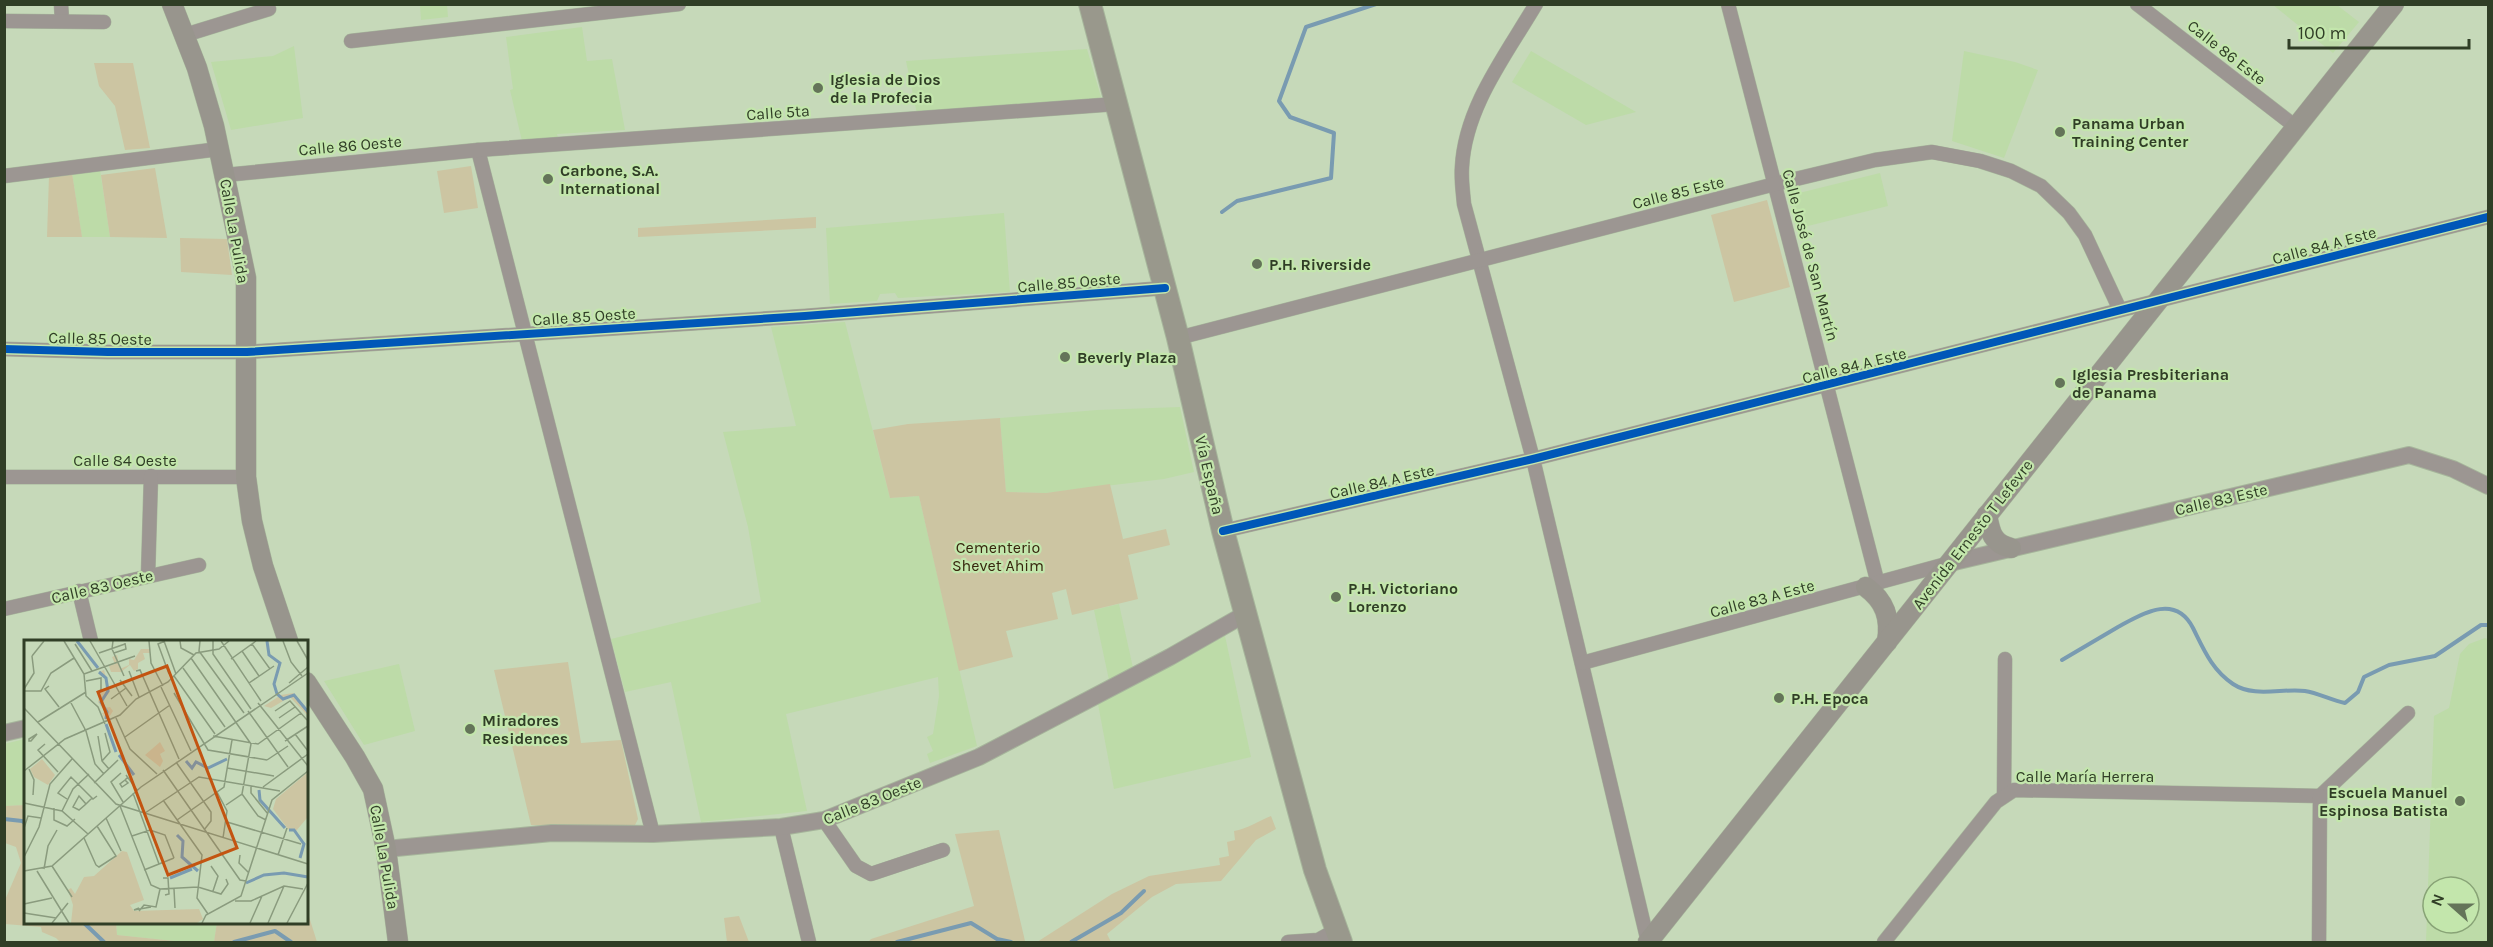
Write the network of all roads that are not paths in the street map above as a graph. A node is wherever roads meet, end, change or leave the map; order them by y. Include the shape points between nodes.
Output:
1 (62, 4) edge
2 (172, 4) edge
3 (679, 4) edge
4 (1090, 4) edge
5 (1536, 4) edge
6 (1728, 4) edge
7 (2137, 4) edge
8 (2394, 4) edge
9 (269, 9) dead end
10 (4, 21) edge
11 (62, 21) junction
12 (104, 22) dead end
13 (185, 35) junction
14 (351, 41) dead end
15 (1116, 104) junction
16 (2296, 127) junction
17 (219, 149) junction
18 (478, 150) junction
19 (225, 175) junction
20 (4, 176) edge
21 (1775, 184) junction
22 (2488, 217) edge
23 (1477, 260) junction
24 (1165, 288) junction
25 (2157, 301) junction
26 (2120, 310) junction
27 (524, 333) junction
28 (1178, 338) junction
29 (4, 349) edge
30 (247, 352) junction
31 (1828, 385) junction
32 (1533, 459) junction
33 (151, 476) junction
34 (4, 477) edge
35 (246, 477) junction
36 (2488, 486) edge
37 (1987, 515) junction
38 (1223, 531) junction
39 (2011, 549) junction
40 (1950, 563) junction
41 (199, 565) dead end
42 (148, 576) junction
43 (1872, 585) junction
44 (79, 591) junction
45 (4, 609) edge
46 (1247, 613) junction
47 (91, 640) edge
48 (288, 640) edge
49 (1887, 642) junction
50 (2005, 659) dead end
51 (1582, 663) junction
52 (308, 685) edge
53 (2408, 713) dead end
54 (24, 728) edge
55 (4, 733) edge
56 (2004, 795) junction
57 (2320, 796) junction
58 (824, 820) junction
59 (781, 827) junction
60 (653, 834) junction
61 (386, 849) junction
62 (943, 850) dead end
63 (1339, 936) edge
64 (398, 942) edge
65 (809, 942) edge
66 (1288, 942) edge
67 (1648, 942) edge
68 (1884, 942) edge
69 (2319, 942) edge

1 - 11 street
2 - 13 main road, Calle La Pulida
3 - 14 street
4 - 15 main road, Vía España
5 - 23 street via 1478,103 1468,130 1462,167 1464,204
6 - 21 street, Calle José de San Martín
7 - 16 street, Calle 86 Este
8 - 16 main road, Avenida Ernesto T Lefevre
9 - 13 street
10 - 11 street
11 - 12 street
13 - 17 main road, Calle La Pulida
15 - 18 street, Calle 5ta
15 - 24 main road, Vía España
16 - 25 main road, Avenida Ernesto T Lefevre
17 - 19 main road, Calle La Pulida
17 - 20 street
18 - 19 street, Calle 86 Oeste
18 - 27 street
19 - 30 main road, Calle La Pulida via 246,278
21 - 23 street, Calle 85 Este
21 - 26 street, Calle 85 Este via 1875,160 1932,152 1980,160 2012,171 2042,186 2069,213 2097,256
21 - 31 street, Calle José de San Martín
22 - 25 street, Calle 84 A Este
23 - 28 street, Calle 85 Este
23 - 32 street
24 - 27 street, Calle 85 Oeste
24 - 28 main road, Vía España
25 - 26 street, Calle 84 A Este
25 - 37 main road, Avenida Ernesto T Lefevre
26 - 31 street, Calle 84 A Este
27 - 30 street, Calle 85 Oeste
27 - 60 street
28 - 38 main road, Vía España
29 - 30 street, Calle 85 Oeste
30 - 35 main road, Calle La Pulida
31 - 32 street, Calle 84 A Este
31 - 43 street, Calle José de San Martín
32 - 38 street, Calle 84 A Este
32 - 51 street
33 - 34 street, Calle 84 Oeste
33 - 35 street, Calle 84 Oeste
33 - 42 street
35 - 48 main road, Calle La Pulida via 263,566
36 - 39 street, Calle 83 Este via 2453,469 2409,455
37 - 39 main road via 1992,537
37 - 40 main road, Avenida Ernesto T Lefevre
38 - 46 main road, Vía España
39 - 40 street, Calle 83 Este
40 - 43 street, Calle 83 A Este
40 - 49 main road, Avenida Ernesto T Lefevre
41 - 42 street, Calle 83 Oeste
42 - 44 street, Calle 83 Oeste
43 - 49 main road via 1884,606
43 - 51 street, Calle 83 A Este
44 - 45 street, Calle 83 Oeste
44 - 47 street
46 - 58 street, Calle 83 Oeste via 979,757
46 - 63 main road, Vía España via 1315,870
49 - 67 main road, Avenida Ernesto T Lefevre
50 - 56 street
51 - 67 street
52 - 61 main road, Calle La Pulida via 373,789
53 - 57 street
54 - 55 street
56 - 57 street, Calle María Herrera via 2014,790
56 - 68 street, Calle María Herrera
57 - 69 street
58 - 59 street, Calle 83 Oeste
58 - 62 street via 856,866 871,874
59 - 60 street, Calle 83 Oeste
59 - 65 street
60 - 61 street, Calle 83 Oeste via 552,833
61 - 64 main road, Calle La Pulida
63 - 66 street

